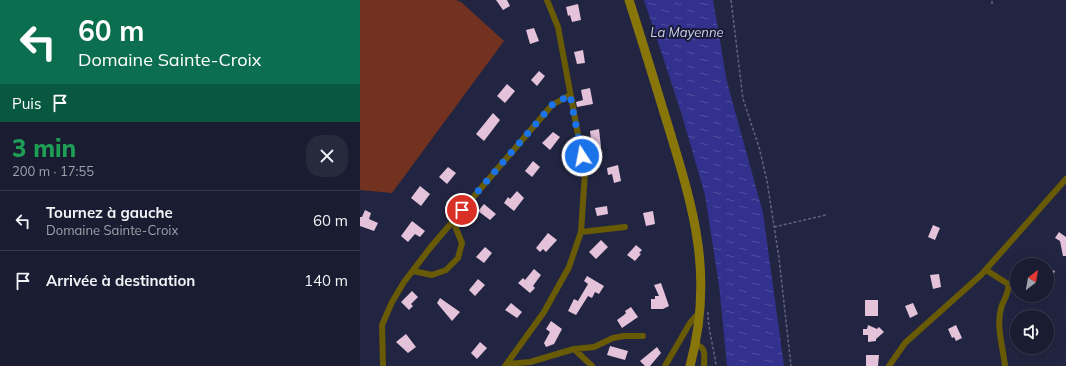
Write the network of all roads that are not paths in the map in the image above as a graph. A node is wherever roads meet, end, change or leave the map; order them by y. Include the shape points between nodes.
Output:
1 (547, 0) edge
2 (630, 0) edge
3 (570, 95) junction
4 (1066, 179) edge
5 (453, 221) junction
6 (625, 227) dead end
7 (581, 232) junction
8 (986, 270) junction
9 (413, 271) junction
10 (700, 315) junction
11 (643, 336) dead end
12 (696, 345) junction
13 (574, 348) junction
14 (506, 365) edge
15 (384, 366) edge
16 (592, 366) edge
17 (665, 366) edge
18 (690, 366) edge
19 (704, 366) edge
20 (889, 366) edge
21 (1004, 366) edge

1 - 3 street via 558,27
2 - 10 main road via 696,224 701,262
3 - 5 street via 552,105
3 - 7 street via 585,172
4 - 8 street
5 - 9 street
5 - 9 street via 462,243 458,258 446,270 432,275
6 - 7 street
7 - 14 street via 569,267 544,312
8 - 20 street via 905,343
8 - 21 street via 1008,284 1009,288 1001,308 999,326
9 - 15 street via 392,302 382,325
10 - 12 main road
10 - 17 street via 690,323
11 - 13 street via 624,336 594,347
12 - 18 main road
12 - 19 street via 704,350
13 - 14 street via 530,362
13 - 16 street

